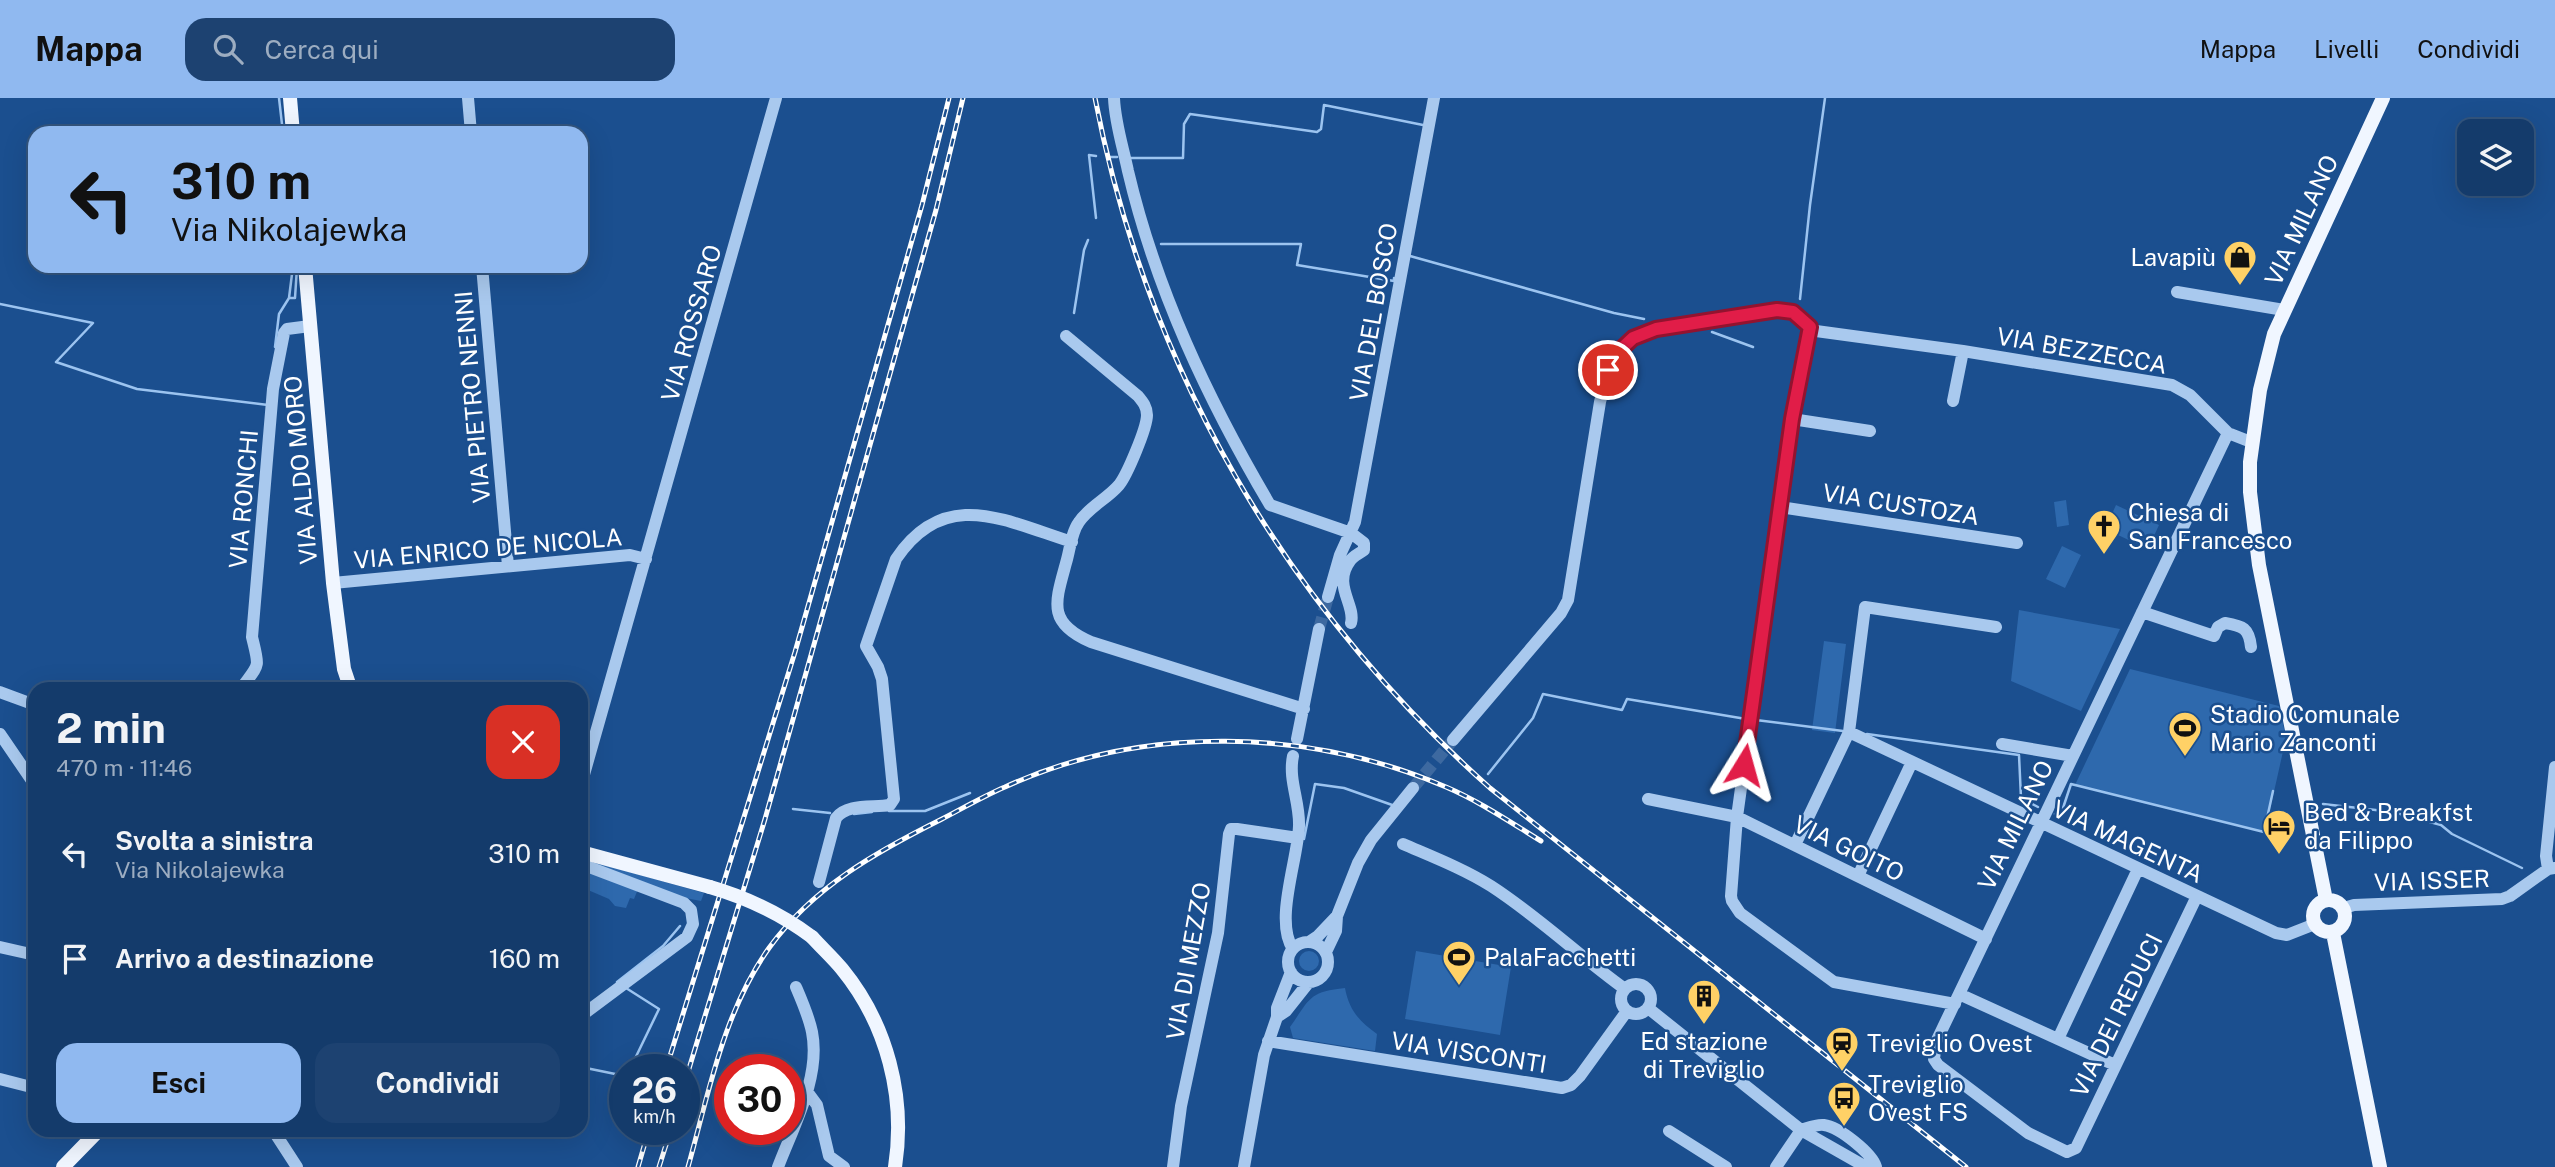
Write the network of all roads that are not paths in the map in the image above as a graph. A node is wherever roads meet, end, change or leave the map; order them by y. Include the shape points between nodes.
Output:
1 (290, 98) edge
2 (468, 98) edge
3 (776, 98) edge
4 (1114, 98) edge
5 (1434, 98) edge
6 (2384, 98) edge
7 (292, 126) edge
8 (470, 126) edge
9 (306, 273) edge
10 (483, 273) edge
11 (2177, 292) dead end
12 (2284, 310) junction
13 (1808, 325) junction
14 (310, 326) junction
15 (1066, 336) dead end
16 (1963, 351) junction
17 (1954, 401) dead end
18 (1792, 419) junction
19 (1870, 431) dead end
20 (2228, 433) junction
21 (2251, 442) junction
22 (1780, 507) junction
23 (1351, 533) junction
24 (1072, 542) junction
25 (2017, 543) dead end
26 (646, 559) junction
27 (509, 566) junction
28 (333, 583) junction
29 (1328, 597) tunnel mouth
30 (2142, 612) junction
31 (1351, 623) dead end
32 (1996, 627) dead end
33 (1319, 629) tunnel mouth
34 (2250, 647) dead end
35 (344, 669) junction
36 (246, 682) edge
37 (341, 682) edge
38 (348, 682) edge
39 (0, 692) edge
40 (28, 702) edge
41 (1304, 709) junction
42 (1849, 732) junction
43 (0, 734) edge
44 (1297, 739) dead end
45 (1453, 740) tunnel mouth
46 (2002, 744) dead end
47 (1293, 756) dead end
48 (2073, 757) junction
49 (588, 761) edge
50 (1912, 762) junction
51 (2555, 767) edge
52 (28, 775) edge
53 (1413, 788) tunnel mouth
54 (1648, 799) dead end
55 (1737, 817) junction
56 (2041, 824) junction
57 (1298, 838) junction
58 (1404, 844) dead end
59 (1794, 845) junction
60 (588, 854) edge
61 (588, 866) edge
62 (2552, 868) edge
63 (2138, 869) junction
64 (1857, 876) junction
65 (819, 882) dead end
66 (2197, 896) junction
67 (2326, 900) junction
68 (2344, 908) junction
69 (1337, 916) junction
70 (2315, 924) junction
71 (2333, 933) junction
72 (1986, 939) junction
73 (1302, 944) junction
74 (0, 947) edge
75 (1326, 952) junction
76 (28, 953) edge
77 (1291, 972) junction
78 (1309, 982) junction
79 (796, 986) dead end
80 (1625, 989) junction
81 (1957, 999) junction
82 (1648, 1008) junction
83 (588, 1011) edge
84 (1628, 1011) junction
85 (1278, 1017) junction
86 (2058, 1039) junction
87 (1268, 1041) junction
88 (2115, 1065) junction
89 (0, 1079) edge
90 (28, 1086) edge
91 (806, 1090) junction
92 (1829, 1126) junction
93 (1801, 1130) junction
94 (1669, 1131) dead end
95 (92, 1137) edge
96 (278, 1137) edge
97 (1821, 1139) junction
98 (2072, 1151) joint
99 (63, 1167) edge
100 (297, 1167) edge
101 (778, 1167) edge
102 (844, 1167) edge
103 (895, 1167) edge
104 (1172, 1167) edge
105 (1244, 1167) edge
106 (1726, 1167) edge
107 (1776, 1167) edge
108 (1866, 1167) edge
109 (1876, 1167) edge
110 (2380, 1167) edge

1 - 7 main road
2 - 8 street
3 - 26 street, VIA ROSSARO
4 - 23 street via 1136,204 1156,268 1181,334 1244,460 1270,505
5 - 23 street, VIA DEL BOSCO
6 - 12 main road, VIA MILANO
9 - 14 main road, VIA ALDO MORO
10 - 27 street, VIA PIETRO NENNI
11 - 12 street
12 - 21 main road, VIA MILANO via 2266,363
13 - 16 street via 1816,331
13 - 18 street
13 - 45 street via 1793,312 1777,310 1656,329 1633,338 1616,354 1600,402 1568,600
14 - 28 main road, VIA ALDO MORO
14 - 36 street, VIA RONCHI via 284,332 273,388 252,637 259,662
15 - 24 street via 1138,396 1147,414 1123,479 1082,518
16 - 17 street, VIA BEZZECCA
16 - 20 street, VIA BEZZECCA via 2172,385 2190,395
18 - 19 street
18 - 22 street
20 - 21 street
20 - 30 street, VIA MILANO
21 - 67 main road, VIA MILANO via 2250,492 2259,565
22 - 25 street, VIA CUSTOZA
22 - 55 street
23 - 29 street, VIA DEL BOSCO
23 - 31 street, VIA DEL BOSCO via 1365,546 1346,568 1343,590
24 - 41 street via 1056,602 1063,624 1074,635
24 - 65 street via 972,513 927,527 903,549 866,646 882,679 894,799 890,806 839,813
26 - 27 street, VIA ENRICO DE NICOLA via 630,555
26 - 49 street, VIA ROSSARO
27 - 28 street, VIA ENRICO DE NICOLA
28 - 35 main road, VIA ALDO MORO
30 - 34 street via 2214,636 2225,623 2244,626
30 - 48 street, VIA MILANO
32 - 42 street via 1865,607
33 - 41 street
35 - 37 main road, VIA ALDO MORO
35 - 38 main road, VIA ALDO MORO
39 - 40 street
41 - 44 street
42 - 50 street, VIA MAGENTA
42 - 59 street
43 - 52 street
46 - 48 street
47 - 57 street
48 - 56 street, VIA MILANO
50 - 56 street, VIA MAGENTA
50 - 64 street
51 - 62 street via 2546,856
53 - 69 street via 1371,840
54 - 55 street, VIA GOITO
55 - 59 street, VIA GOITO
55 - 81 street via 1731,896 1740,913 1835,982
56 - 63 street, VIA MAGENTA
56 - 72 street, VIA MILANO
57 - 73 street via 1286,911 1287,922
57 - 104 street, VIA DI MEZZO via 1237,829 1228,834 1218,933
58 - 80 street via 1490,886
59 - 64 street, VIA GOITO
60 - 103 main road, bridge via 759,904 812,937 856,988 885,1045 898,1124
61 - 83 street via 684,903 691,910 693,924 687,937
62 - 68 street, VIA ISSER via 2502,899
63 - 66 street, VIA MAGENTA
63 - 86 street
64 - 72 street, VIA GOITO
66 - 70 street, VIA MAGENTA via 2276,933 2287,935
66 - 88 street, VIA DEI REDUCI
67 - 68 main road
67 - 70 main road via 2314,911
68 - 71 main road via 2342,928
69 - 73 street via 1318,936
69 - 75 street
70 - 71 main road
71 - 110 main road
72 - 81 street, VIA MILANO
73 - 75 street via 1319,944
73 - 77 street via 1289,959
74 - 76 street
75 - 78 street via 1325,972
77 - 78 street
77 - 85 street
78 - 85 street
79 - 91 street via 813,1034 812,1071
80 - 82 street via 1634,984 1645,987 1651,997
80 - 84 street via 1621,1001
81 - 86 street
81 - 98 street, VIA MILANO via 1936,1042 1938,1065 2028,1133
82 - 84 street
82 - 93 street
84 - 87 street, VIA VISCONTI via 1580,1076 1562,1088
85 - 87 street
86 - 88 street
87 - 105 street
88 - 98 street, VIA DEI REDUCI
89 - 90 street
91 - 101 street
91 - 102 street via 817,1105 830,1156
92 - 93 street
92 - 97 street via 1823,1129
92 - 109 street via 1874,1158
93 - 97 street
93 - 107 street
94 - 106 street
95 - 99 main road
96 - 100 street
97 - 108 street

